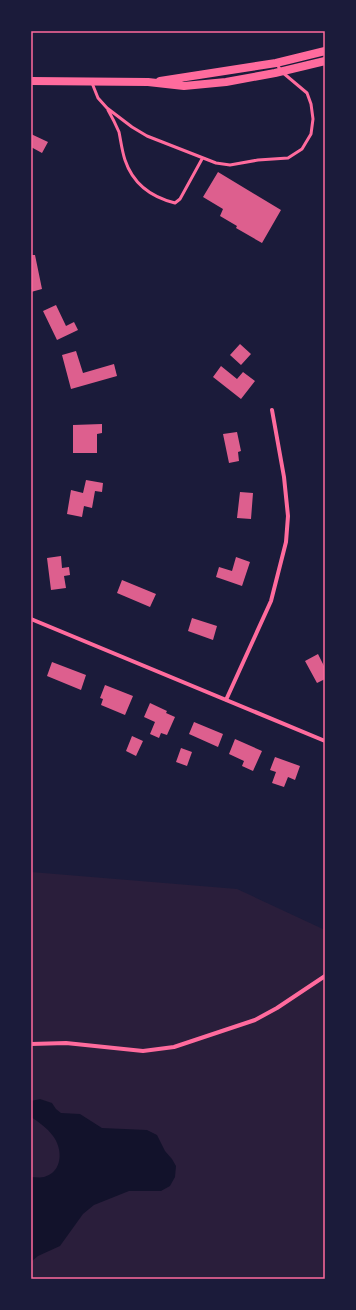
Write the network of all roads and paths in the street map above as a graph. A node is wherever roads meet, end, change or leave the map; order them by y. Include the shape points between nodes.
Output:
1 (325, 51) edge
2 (325, 61) edge
3 (276, 63) junction
4 (282, 72) junction
5 (31, 81) edge
6 (91, 82) junction
7 (148, 82) junction
8 (107, 108) junction
9 (202, 159) junction
10 (272, 410) dead end
11 (31, 619) edge
12 (226, 700) junction
13 (325, 741) edge
14 (325, 976) edge
15 (31, 1044) edge

1 - 3 main road
2 - 4 main road
3 - 4 lane
3 - 7 main road
4 - 7 main road via 184,86
4 - 9 lane via 307,93 311,104 314,119 311,134 302,149 288,158 230,164
5 - 6 main road
6 - 7 main road
6 - 8 lane via 98,98
8 - 9 lane via 147,136
8 - 9 lane via 118,131 130,171 138,183 153,196 175,202 180,199
10 - 12 street via 285,485 288,516 286,542 271,601
11 - 12 street
12 - 13 street
14 - 15 street via 255,1020 174,1047 143,1051 66,1043

